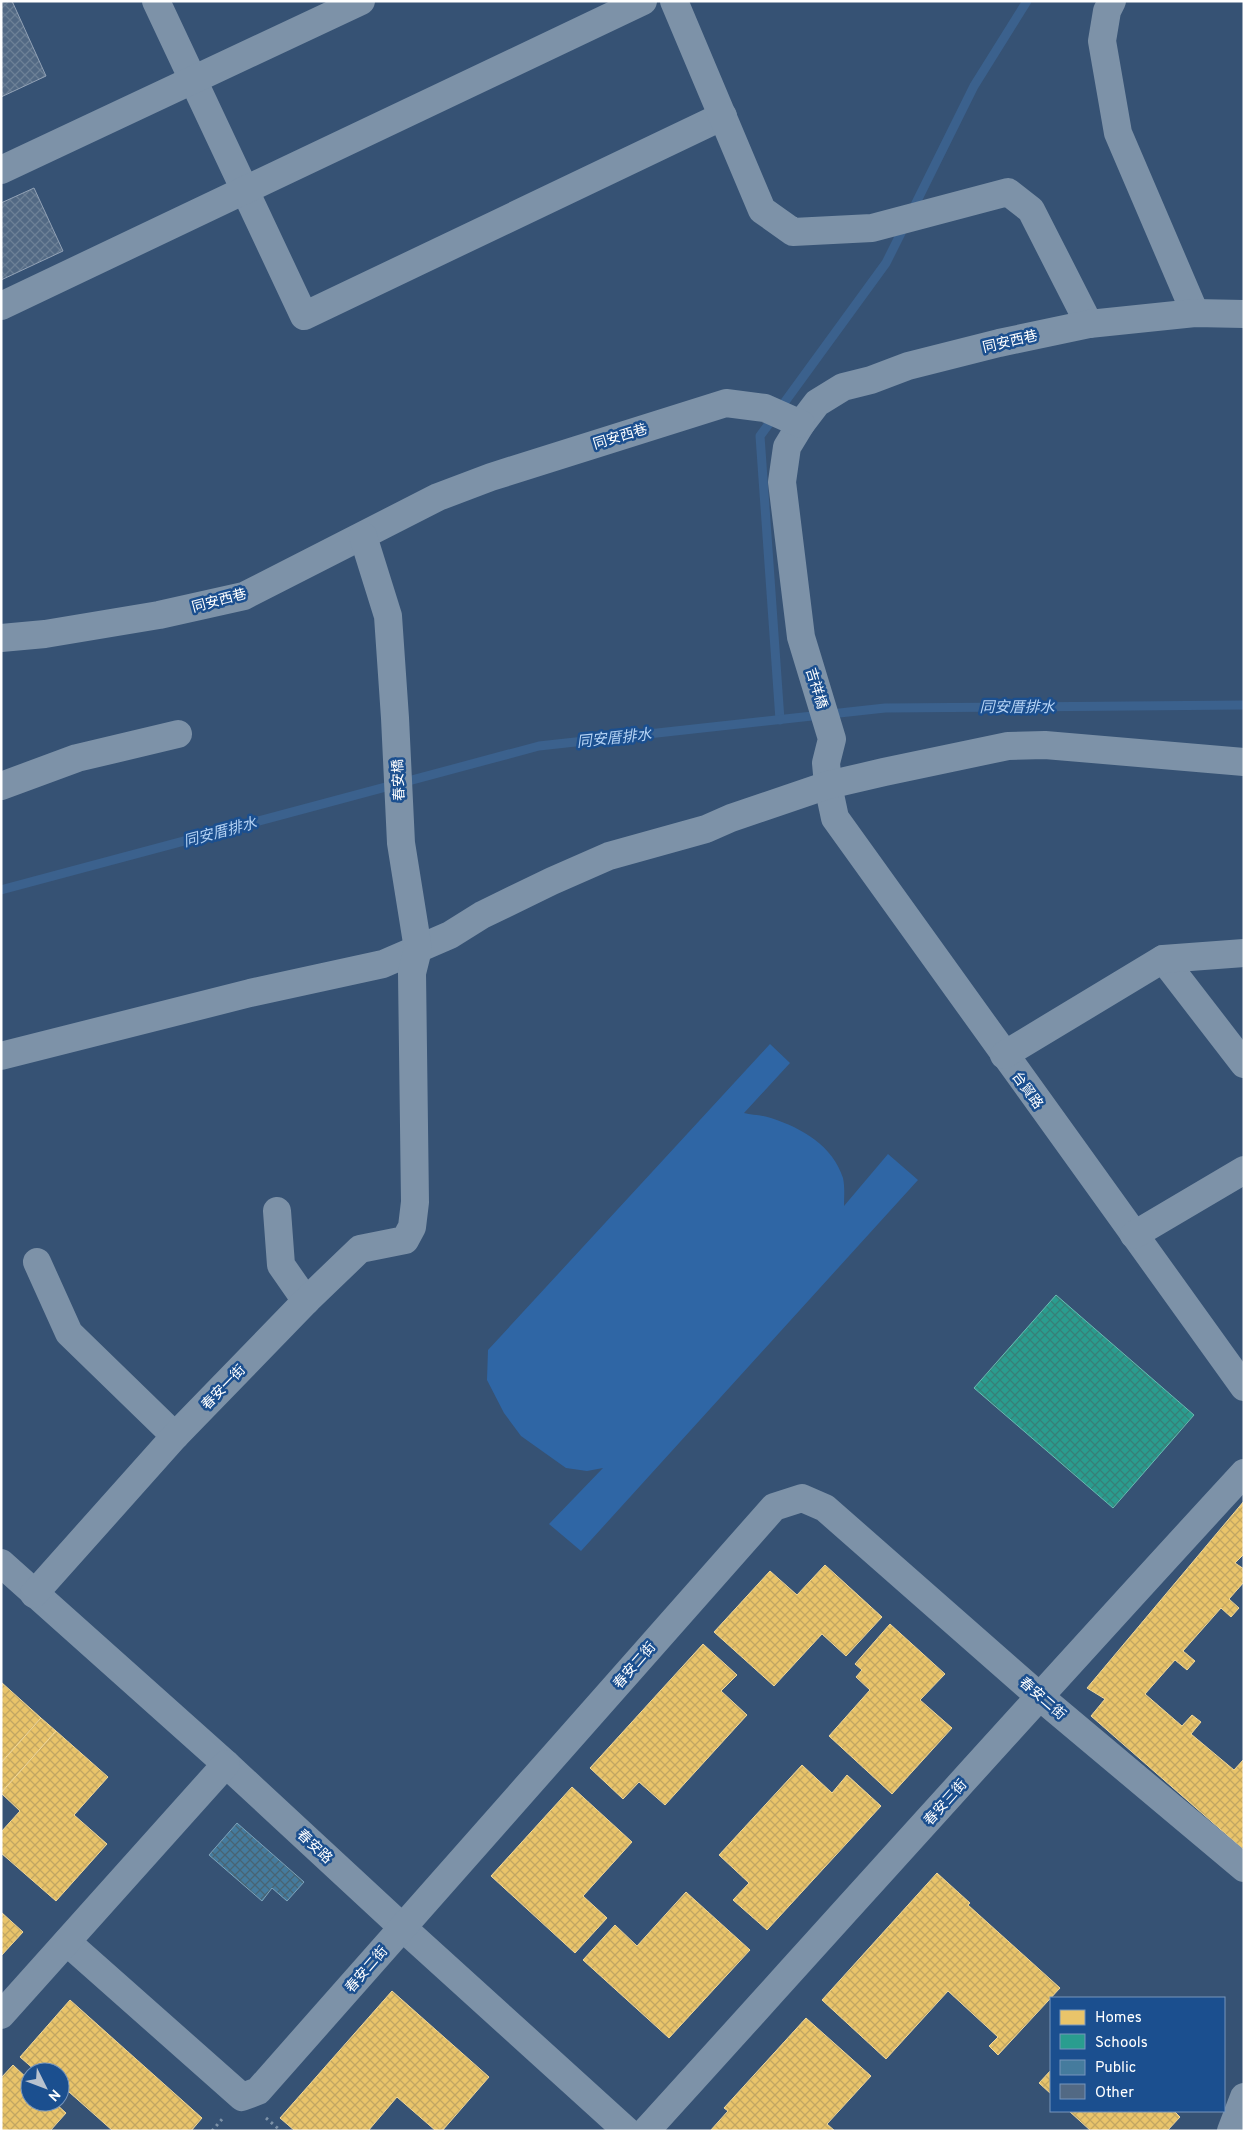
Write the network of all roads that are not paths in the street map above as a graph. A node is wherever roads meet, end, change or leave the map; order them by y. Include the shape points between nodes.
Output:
1 (156, 1) edge
2 (361, 1) edge
3 (643, 1) edge
4 (674, 1) edge
5 (1112, 1) edge
6 (193, 80) junction
7 (722, 116) junction
8 (1, 170) edge
9 (245, 190) junction
10 (1, 306) edge
11 (1195, 313) junction
12 (1244, 314) edge
13 (1089, 324) junction
14 (801, 424) junction
15 (363, 536) junction
16 (1, 638) edge
17 (178, 734) dead end
18 (832, 739) joint
19 (1244, 762) edge
20 (828, 785) junction
21 (1, 786) edge
22 (1244, 953) edge
23 (1163, 959) junction
24 (415, 961) junction
25 (1004, 1055) junction
26 (1, 1056) edge
27 (1244, 1064) edge
28 (1244, 1170) edge
29 (415, 1202) joint
30 (277, 1211) dead end
31 (1134, 1235) junction
32 (37, 1262) dead end
33 (306, 1301) junction
34 (1244, 1387) edge
35 (174, 1436) junction
36 (1244, 1473) edge
37 (1, 1564) edge
38 (34, 1594) junction
39 (1039, 1696) junction
40 (226, 1764) junction
41 (1244, 1868) edge
42 (402, 1927) junction
43 (67, 1942) junction
44 (1, 2015) edge
45 (1244, 2098) edge
46 (627, 2131) edge
47 (646, 2131) edge
48 (1231, 2131) edge

1 - 6 street
2 - 6 street
3 - 9 street
4 - 7 street
5 - 11 street via 1102,41 1118,133
6 - 8 street
6 - 9 street
7 - 9 street via 304,316
7 - 13 street via 762,210 793,232 872,228 1008,192 1031,210
9 - 10 street
11 - 12 street, 同安西巷
11 - 13 street, 同安西巷
13 - 14 street, 同安西巷 via 908,366 844,387 817,403
14 - 15 street, 同安西巷 via 765,408 726,403 491,477 438,497
14 - 18 street, 吉祥橋 via 787,447 782,482 801,636
15 - 16 street, 同安西巷 via 244,596 159,615
15 - 24 street, 春安橋 via 388,616 401,842
17 - 21 street via 77,758
18 - 20 street, 台貿路 via 826,763
19 - 20 street via 1045,745 1008,746
20 - 24 street via 706,829 609,856 482,915
20 - 25 street, 台貿路 via 835,818
22 - 23 street
23 - 25 street
23 - 27 street
24 - 26 street via 383,964 199,1005
24 - 29 street, 春安橋
25 - 31 street, 台貿路
28 - 31 street
29 - 33 street, 春安一街 via 412,1227 405,1240 360,1249
30 - 33 street via 281,1265
31 - 34 street, 台貿路
32 - 35 street via 69,1333
33 - 35 street, 春安一街
35 - 38 street, 春安一街
36 - 39 street, 春安三街
37 - 38 street, 春安路
38 - 40 street, 春安路
39 - 41 street, 春安二街
39 - 42 street, 春安二街 via 824,1508 802,1498 774,1507
39 - 47 street, 春安三街
40 - 42 street, 春安路
40 - 43 street
42 - 43 street, 春安二街 via 258,2091 242,2096
42 - 46 street, 春安路
43 - 44 street
45 - 48 street

